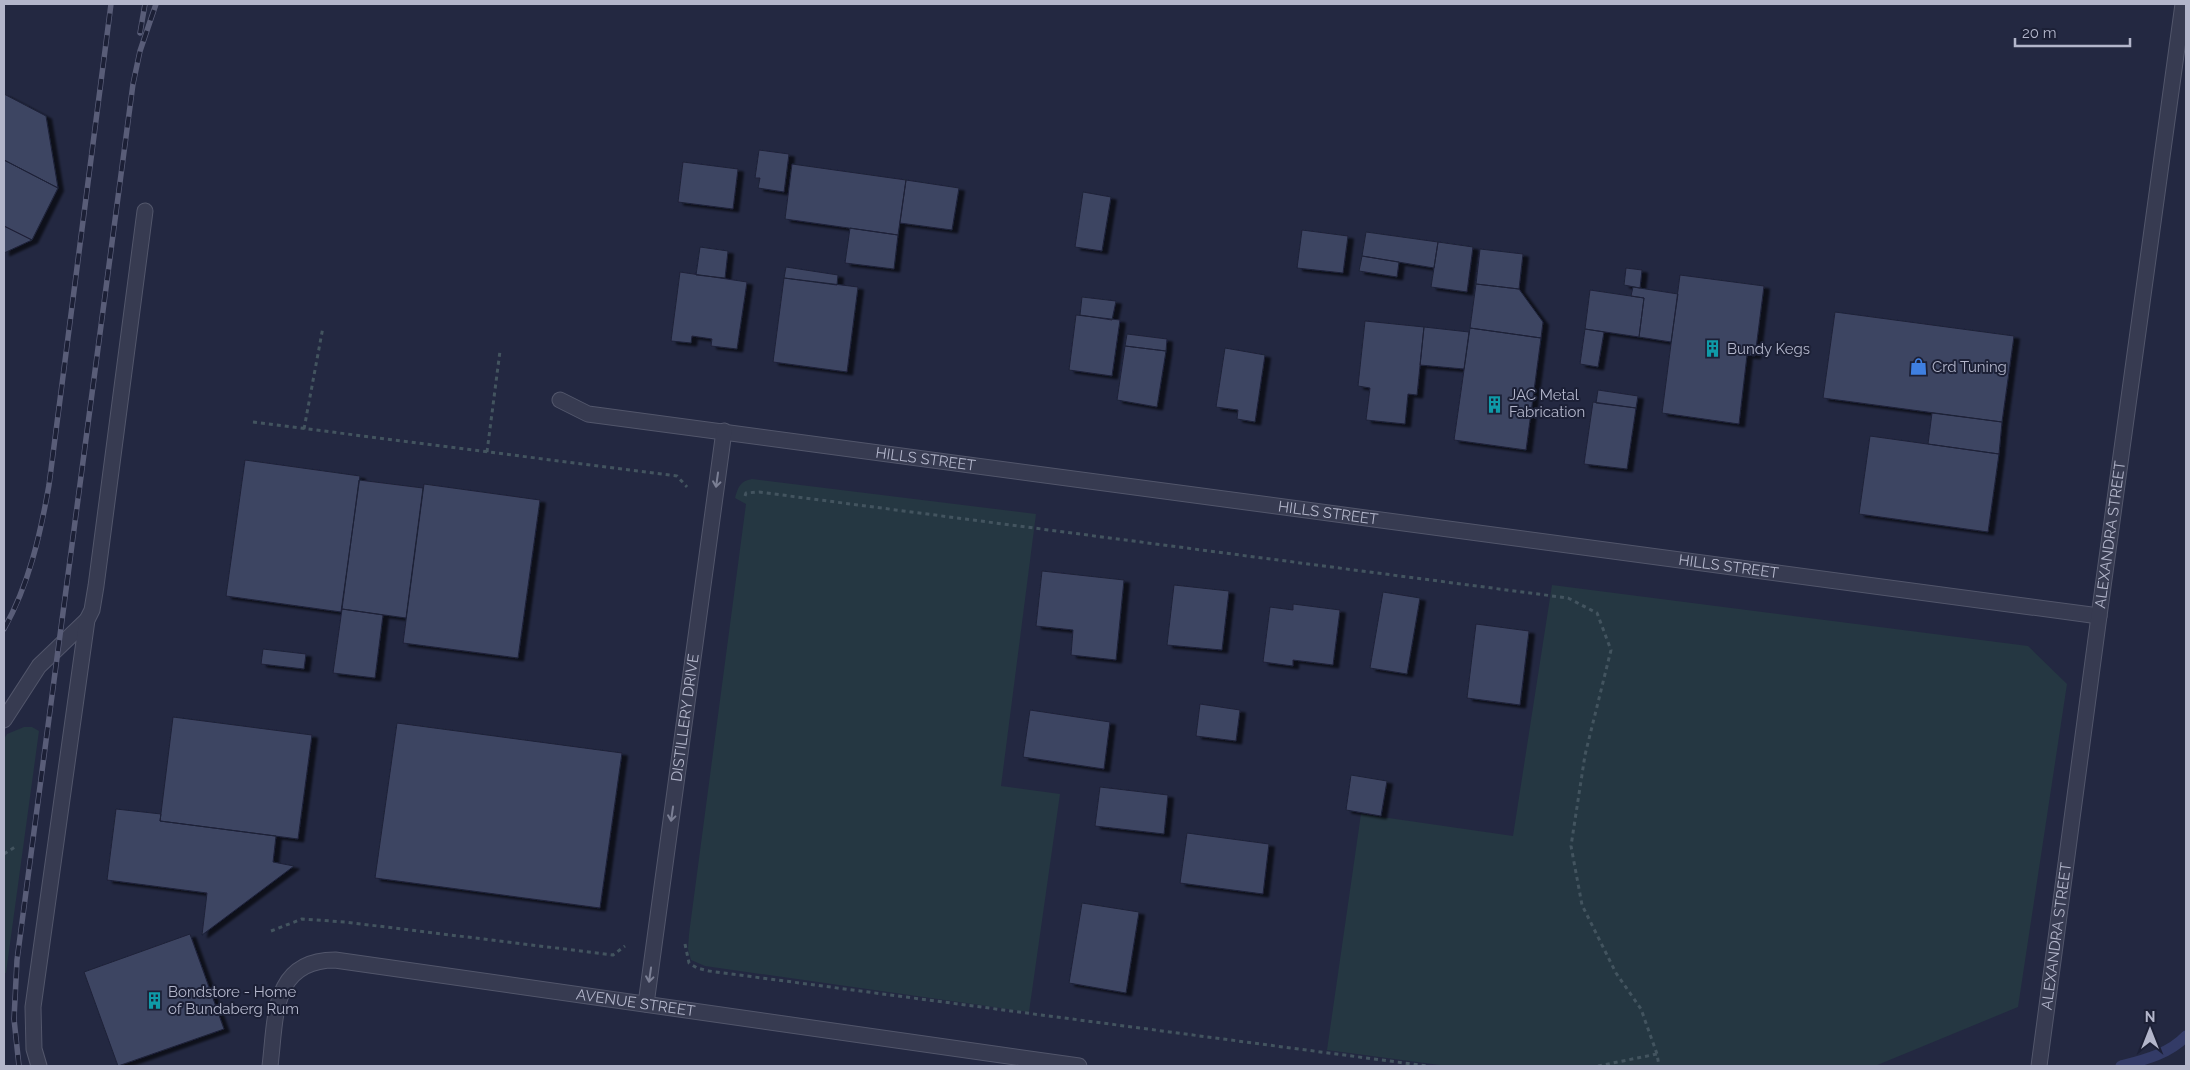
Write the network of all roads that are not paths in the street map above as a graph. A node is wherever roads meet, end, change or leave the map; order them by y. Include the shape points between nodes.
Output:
1 (2183, 4) edge
2 (145, 211) dead end
3 (560, 400) dead end
4 (724, 431) junction
5 (2098, 616) junction
6 (87, 620) junction
7 (4, 720) edge
8 (646, 1004) junction
9 (39, 1066) edge
10 (270, 1066) edge
11 (1079, 1066) edge
12 (2039, 1066) edge

1 - 5 street, ALEXANDRA STREET
2 - 6 street via 96,586
3 - 4 street, HILLS STREET via 588,414
4 - 5 street, HILLS STREET
4 -> 8 street, DISTILLERY DRIVE
5 - 12 street, ALEXANDRA STREET
6 - 7 street via 38,666
6 - 9 street via 33,1007 34,1049
8 - 10 street, AVENUE STREET via 319,960 294,973 282,988
8 - 11 street, AVENUE STREET

